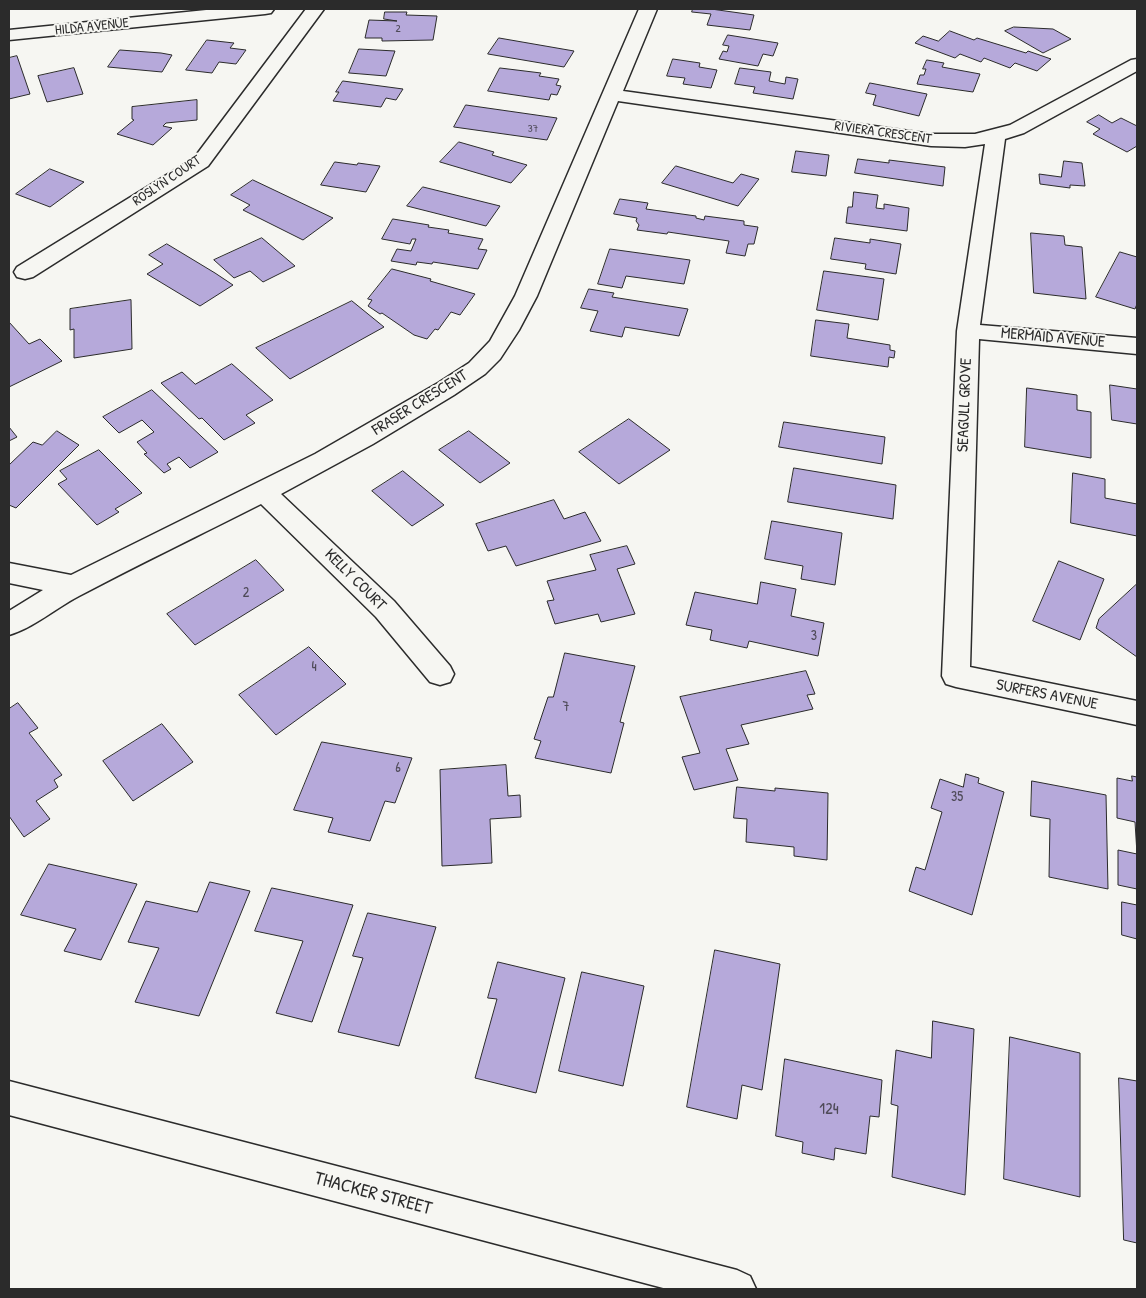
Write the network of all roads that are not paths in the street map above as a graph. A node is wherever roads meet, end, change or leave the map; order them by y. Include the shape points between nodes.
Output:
1 (265, 9) edge
2 (315, 9) edge
3 (648, 9) edge
4 (9, 35) edge
5 (1137, 64) edge
6 (613, 95) junction
7 (996, 136) junction
8 (25, 272) dead end
9 (968, 331) junction
10 (1137, 346) edge
11 (264, 492) junction
12 (9, 573) edge
13 (73, 586) junction
14 (9, 624) edge
15 (440, 674) dead end
16 (956, 676) joint
17 (1137, 713) edge
18 (9, 1098) edge
19 (737, 1289) edge

1 - 4 street, HILDA AVENUE
2 - 8 street, ROSLYN COURT via 201,162
3 - 6 street, FRASER CRESCENT
5 - 7 street, RIVIERA CRESCENT via 1017,129
6 - 7 street, RIVIERA CRESCENT via 931,140 973,141
6 - 11 street, FRASER CRESCENT via 526,296 488,359 462,380
7 - 9 street, SEAGULL GROVE
9 - 10 street, MERMAID AVENUE
9 - 16 street, SEAGULL GROVE
11 - 13 street, FRASER CRESCENT
11 - 15 street, KELLY COURT via 385,609
12 - 13 street
13 - 14 street, FRASER CRESCENT
16 - 17 street, SURFERS AVENUE
18 - 19 street, THACKER STREET

